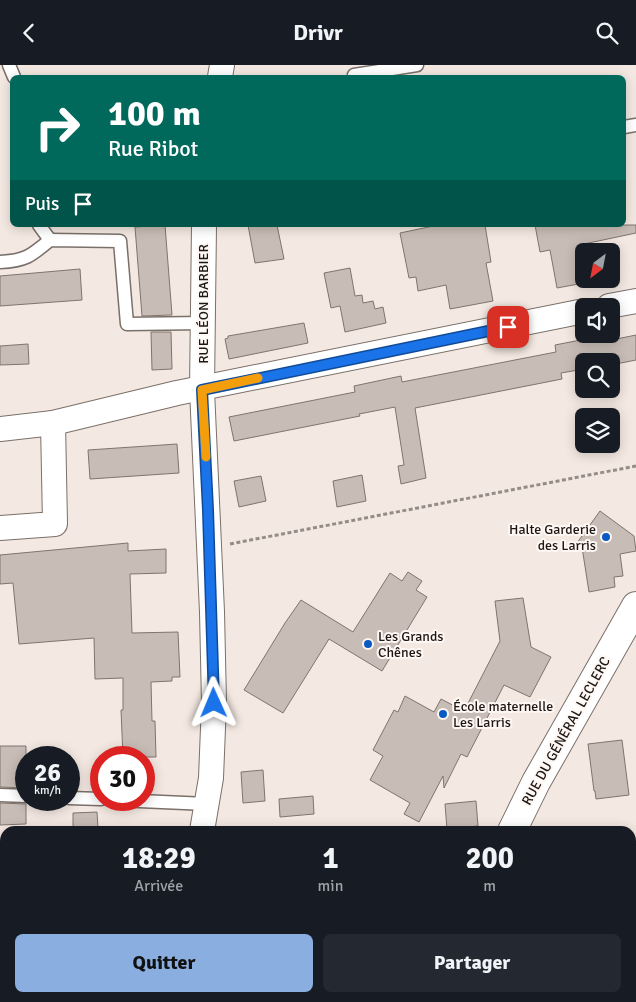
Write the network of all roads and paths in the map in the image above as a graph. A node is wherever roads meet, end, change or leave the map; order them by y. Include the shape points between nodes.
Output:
1 (417, 65) edge
2 (354, 75) dead end
3 (40, 227) edge
4 (204, 227) edge
5 (50, 240) junction
6 (0, 262) edge
7 (636, 301) edge
8 (620, 304) edge
9 (575, 313) edge
10 (203, 323) junction
11 (202, 390) junction
12 (53, 423) junction
13 (0, 429) edge
14 (636, 466) edge
15 (0, 528) edge
16 (210, 548) junction
17 (636, 606) edge
18 (0, 795) edge
19 (15, 796) edge
20 (155, 802) edge
21 (207, 804) junction
22 (203, 826) edge
23 (514, 826) edge

1 - 2 lane
3 - 5 lane
4 - 10 street, RUE LÉON BARBIER
5 - 6 lane via 35,253 17,261
5 - 10 lane via 120,241 127,324
7 - 8 street
9 - 11 street
10 - 11 street, RUE LÉON BARBIER
11 - 12 street
11 - 16 street, RUE LÉON BARBIER
12 - 13 street
12 - 15 street via 55,524
14 - 16 path
16 - 21 street, RUE LÉON BARBIER via 214,703
17 - 23 street, RUE DU GÉNÉRAL LECLERC
18 - 19 lane
20 - 21 lane
21 - 22 street, RUE LÉON BARBIER

